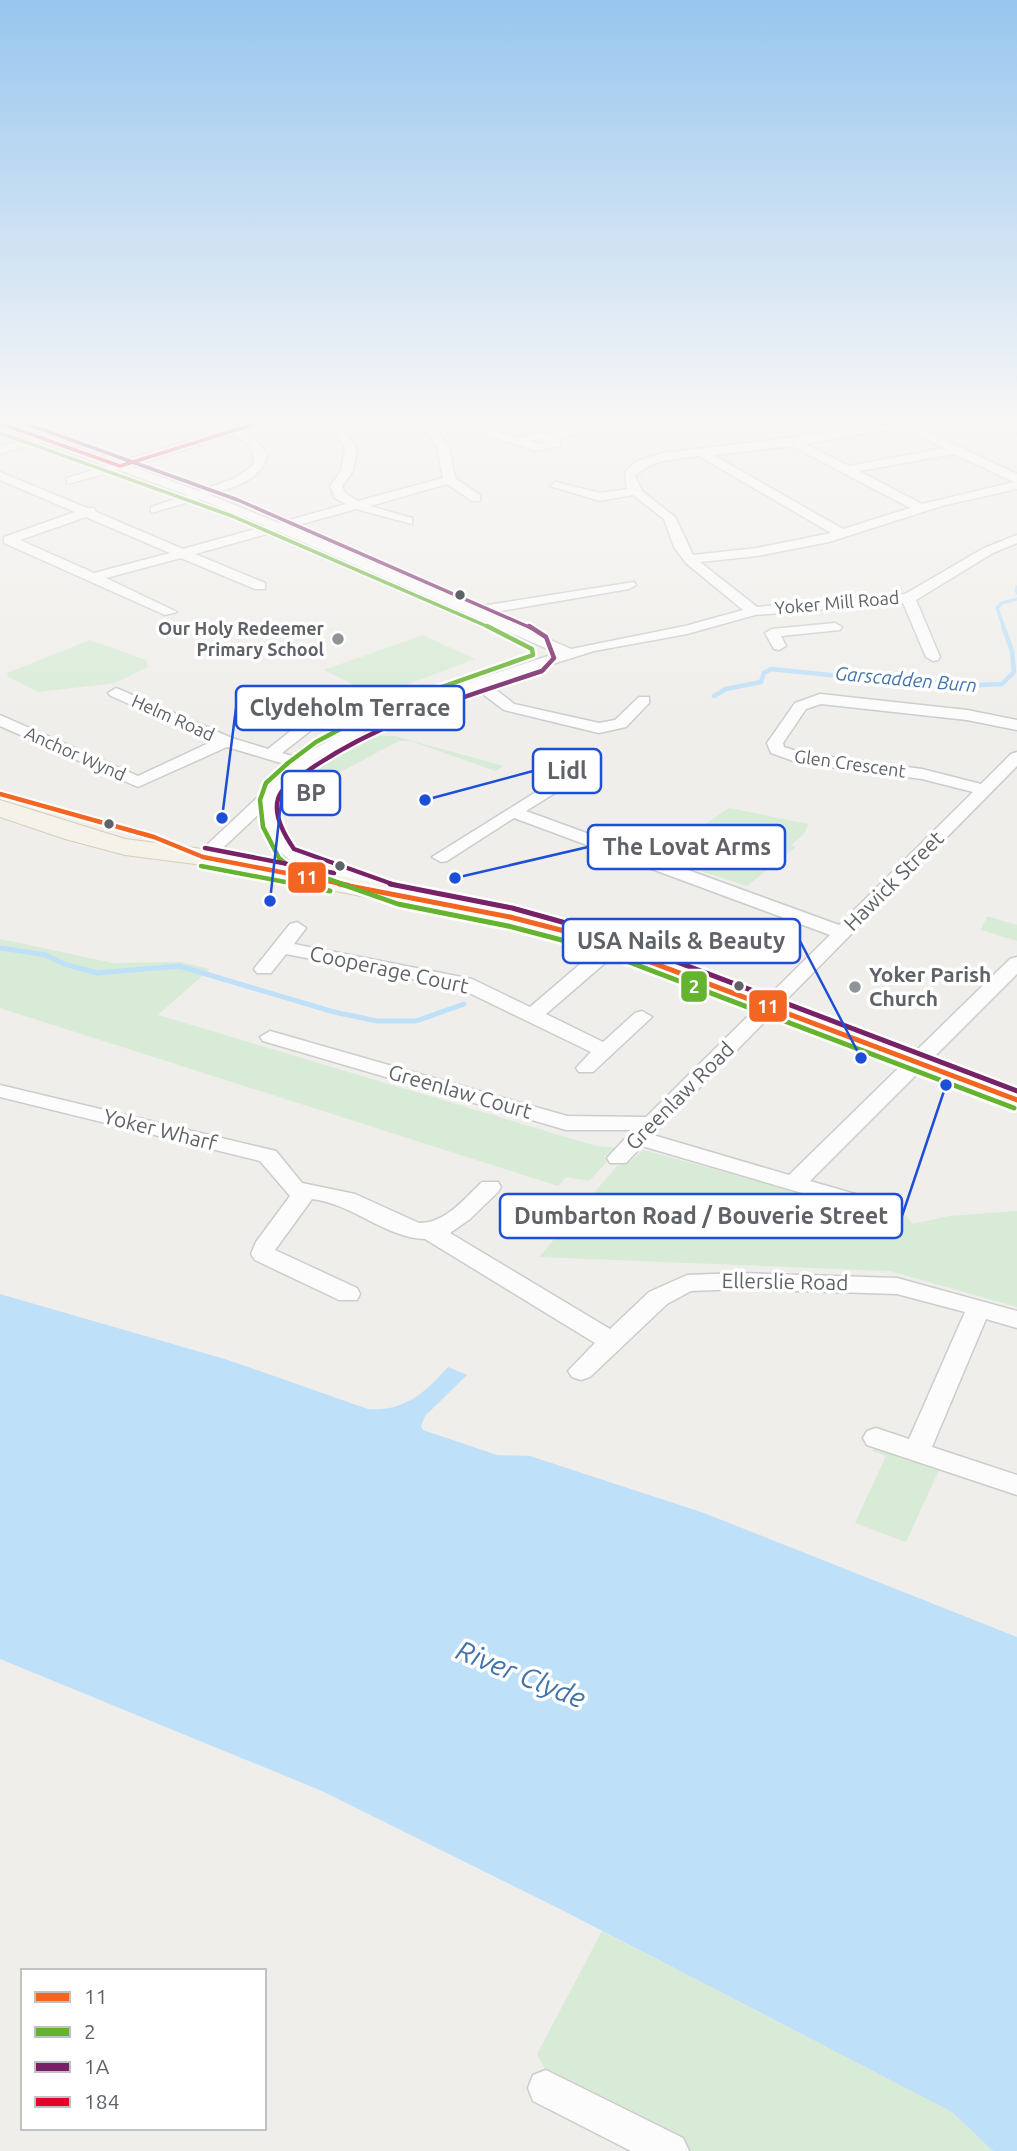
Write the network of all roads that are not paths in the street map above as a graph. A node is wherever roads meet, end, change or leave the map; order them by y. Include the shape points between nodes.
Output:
1 (54, 524) edge
2 (118, 524) edge
3 (276, 524) edge
4 (286, 524) edge
5 (672, 524) edge
6 (825, 524) edge
7 (871, 524) edge
8 (280, 526) junction
9 (842, 534) junction
10 (1014, 542) edge
11 (184, 553) junction
12 (691, 559) junction
13 (92, 578) junction
14 (629, 585) dead end
15 (260, 586) dead end
16 (908, 598) junction
17 (820, 606) junction
18 (475, 611) junction
19 (754, 611) junction
20 (170, 612) dead end
21 (521, 631) junction
22 (779, 646) dead end
23 (569, 653) junction
24 (933, 657) dead end
25 (538, 663) junction
26 (478, 682) junction
27 (116, 693) dead end
28 (643, 700) dead end
29 (0, 720) edge
30 (1017, 725) edge
31 (304, 728) dead end
32 (226, 741) junction
33 (270, 755) junction
34 (1017, 757) edge
35 (301, 764) junction
36 (565, 779) dead end
37 (985, 790) junction
38 (271, 791) junction
39 (0, 794) edge
40 (0, 808) edge
41 (513, 812) junction
42 (203, 857) junction
43 (441, 857) dead end
44 (400, 896) junction
45 (297, 928) dead end
46 (843, 933) junction
47 (613, 946) junction
48 (282, 947) junction
49 (1017, 963) edge
50 (264, 969) dead end
51 (772, 1005) junction
52 (533, 1015) junction
53 (642, 1017) dead end
54 (270, 1037) dead end
55 (605, 1051) junction
56 (918, 1061) junction
57 (586, 1068) dead end
58 (0, 1091) edge
59 (1017, 1100) edge
60 (645, 1131) junction
61 (618, 1158) dead end
62 (794, 1184) junction
63 (490, 1187) dead end
64 (306, 1191) junction
65 (882, 1209) dead end
66 (430, 1231) junction
67 (348, 1294) dead end
68 (979, 1308) junction
69 (1017, 1320) edge
70 (612, 1342) junction
71 (581, 1371) dead end
72 (876, 1438) dead end
73 (917, 1451) junction
74 (1017, 1485) edge
75 (546, 2088) dead end
76 (670, 2151) edge

1 - 13 street via 9,540
2 - 11 street
3 - 8 street
4 - 8 street
5 - 12 street via 681,549
6 - 9 street
7 - 9 street
8 - 11 street
8 - 18 street
9 - 12 street via 788,547
10 - 16 street, Yoker Mill Road
11 - 13 street
11 - 15 street
12 - 19 street
13 - 20 street
14 - 18 street
16 - 17 street, Yoker Mill Road
16 - 24 street
17 - 19 street, Yoker Mill Road
17 - 22 street via 838,632 772,633
18 - 21 street
19 - 23 street, Yoker Mill Road via 687,630
21 - 23 street
21 - 25 street via 543,648 545,656
23 - 25 street, Yoker Mill Road
25 - 26 street, Yoker Mill Road
26 - 28 street via 509,707 599,728 620,723
26 - 35 street, Yoker Mill Road via 383,715
27 - 32 street, Helm Road
29 - 32 street, Anchor Wynd via 138,782
30 - 37 street, Glen Crescent via 820,699 800,706 775,743 777,750 799,758 922,774
31 - 33 street
32 - 33 street, Helm Road
33 - 35 street, Helm Road
34 - 37 street, Hawick Street
35 - 38 street, Yoker Mill Road
36 - 41 street
37 - 46 street, Hawick Street
38 - 42 street, Yoker Mill Road
38 - 44 street via 268,815 289,856
39 - 42 main road via 176,843
40 - 42 main road via 164,856
41 - 43 street
41 - 46 street
42 - 44 main road
44 - 47 main road via 534,923
45 - 48 street, Cooperage Court
46 - 51 street, Hawick Street
47 - 51 main road
47 - 52 street
48 - 50 street, Cooperage Court
48 - 52 street, Cooperage Court via 465,983
49 - 56 street
51 - 56 main road
51 - 60 street, Greenlaw Road
52 - 55 street, Cooperage Court
53 - 55 street
54 - 60 street, Greenlaw Court via 566,1123
55 - 57 street
56 - 59 main road
56 - 62 street
58 - 64 street, Yoker Wharf via 268,1156 295,1190
60 - 61 street, Greenlaw Road
60 - 62 street, Greenlaw Court
62 - 65 street, Greenlaw Court
63 - 66 street via 451,1222
64 - 66 street, Yoker Wharf via 354,1202 411,1230
64 - 67 street via 263,1254
66 - 70 street, Yoker Wharf
68 - 69 street, Ellerslie Road
68 - 70 street, Ellerslie Road via 897,1286 701,1281 665,1292
68 - 73 street
70 - 71 street, Ellerslie Road
72 - 73 street
73 - 74 street
75 - 76 street

